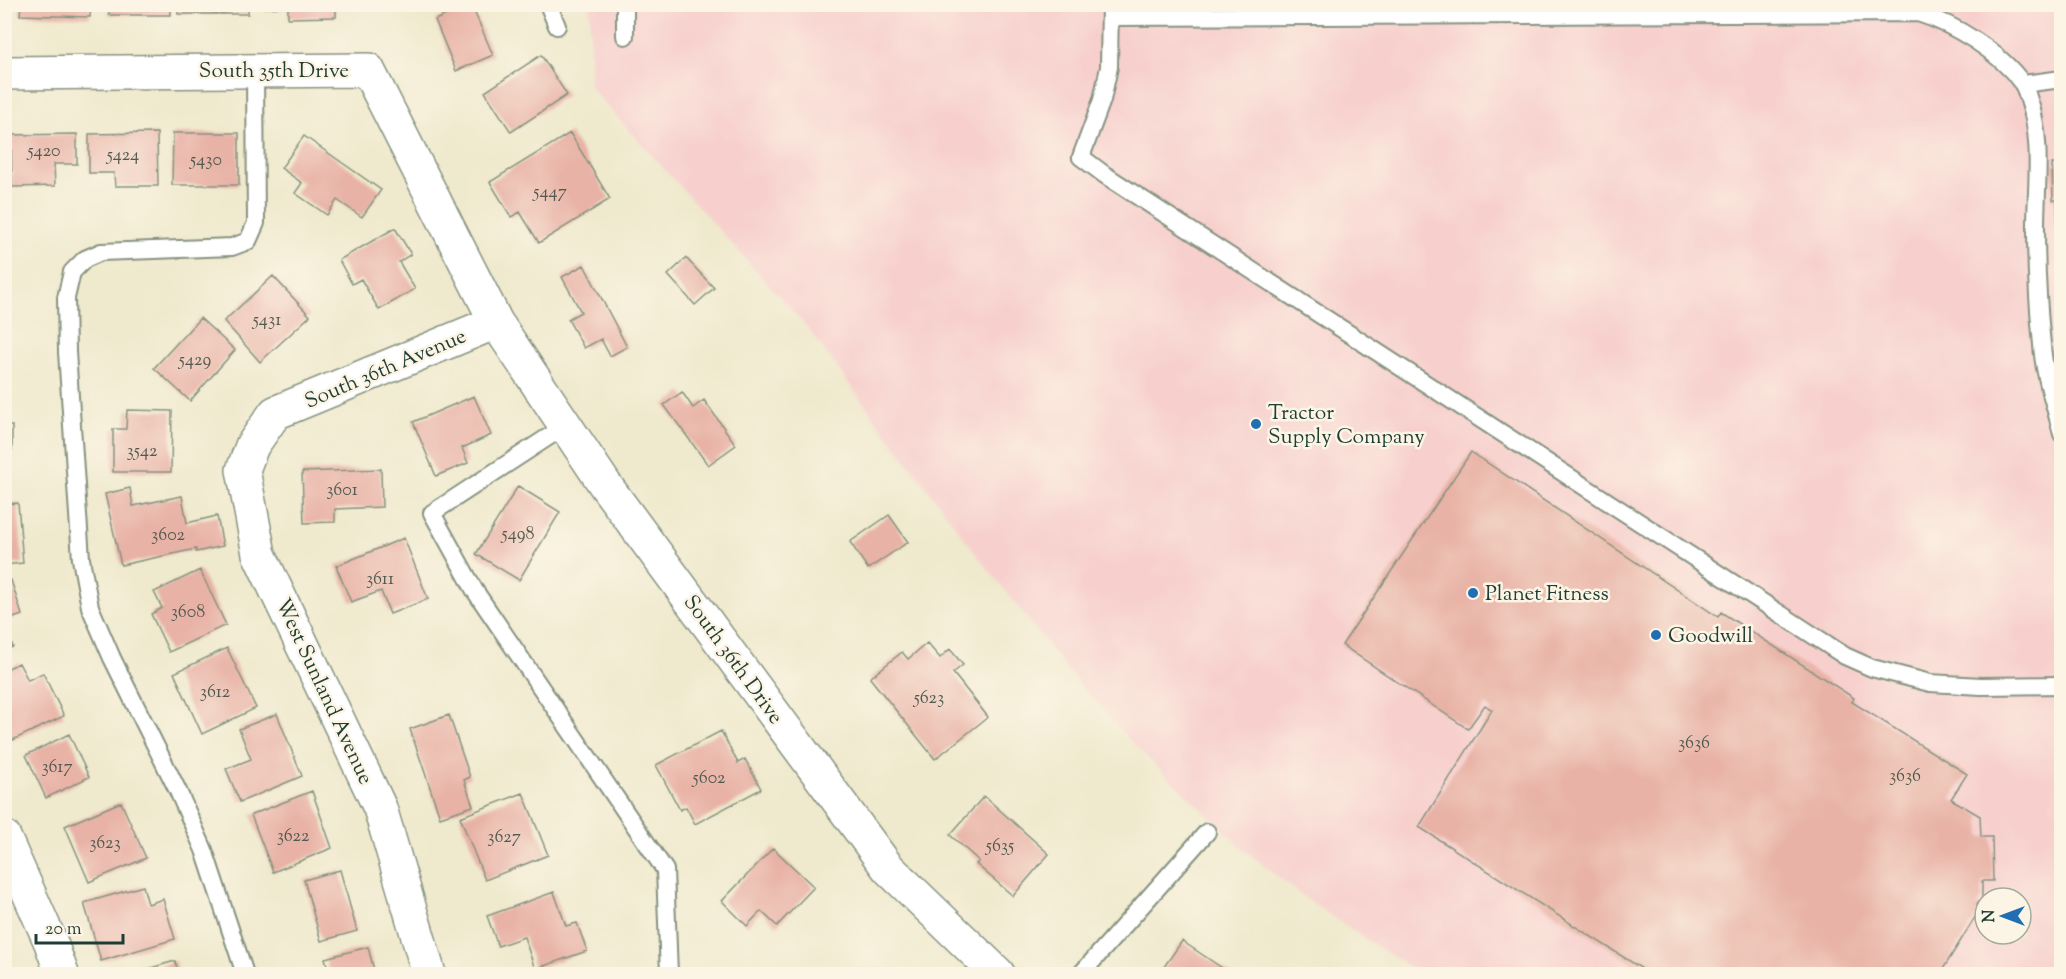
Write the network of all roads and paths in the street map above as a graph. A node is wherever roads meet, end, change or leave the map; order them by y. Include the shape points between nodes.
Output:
1 (548, 4) edge
2 (625, 4) edge
3 (1918, 8) edge
4 (1110, 11) edge
5 (557, 26) dead end
6 (625, 36) dead end
7 (255, 70) junction
8 (4, 73) edge
9 (2061, 79) edge
10 (2024, 84) junction
11 (496, 322) junction
12 (275, 413) joint
13 (565, 426) junction
14 (2061, 434) edge
15 (2061, 685) edge
16 (1207, 832) dead end
17 (4, 837) edge
18 (62, 975) edge
19 (245, 975) edge
20 (429, 975) edge
21 (669, 975) edge
22 (998, 975) edge
23 (1081, 975) edge

1 - 5 lane
2 - 6 lane
3 - 4 lane
3 - 10 lane via 1973,38
4 - 15 lane via 1108,67 1102,100 1081,157 1105,176 1845,656 1872,668 1930,683
7 - 8 street, South 35th Drive
7 - 11 street, South 35th Drive via 368,70
7 - 19 lane via 256,223 248,241 232,247 101,252 85,259 72,272 66,298 81,559 90,607 204,850
9 - 10 lane
10 - 14 lane via 2037,135 2036,225 2042,348
11 - 12 street, South 36th Avenue
11 - 13 street, South 36th Drive
12 - 20 street, West Sunland Avenue via 252,446 243,470 259,554 380,808
13 - 21 lane via 432,513 475,591 665,870
13 - 22 street, South 36th Drive via 888,868
16 - 23 lane
17 - 18 street

